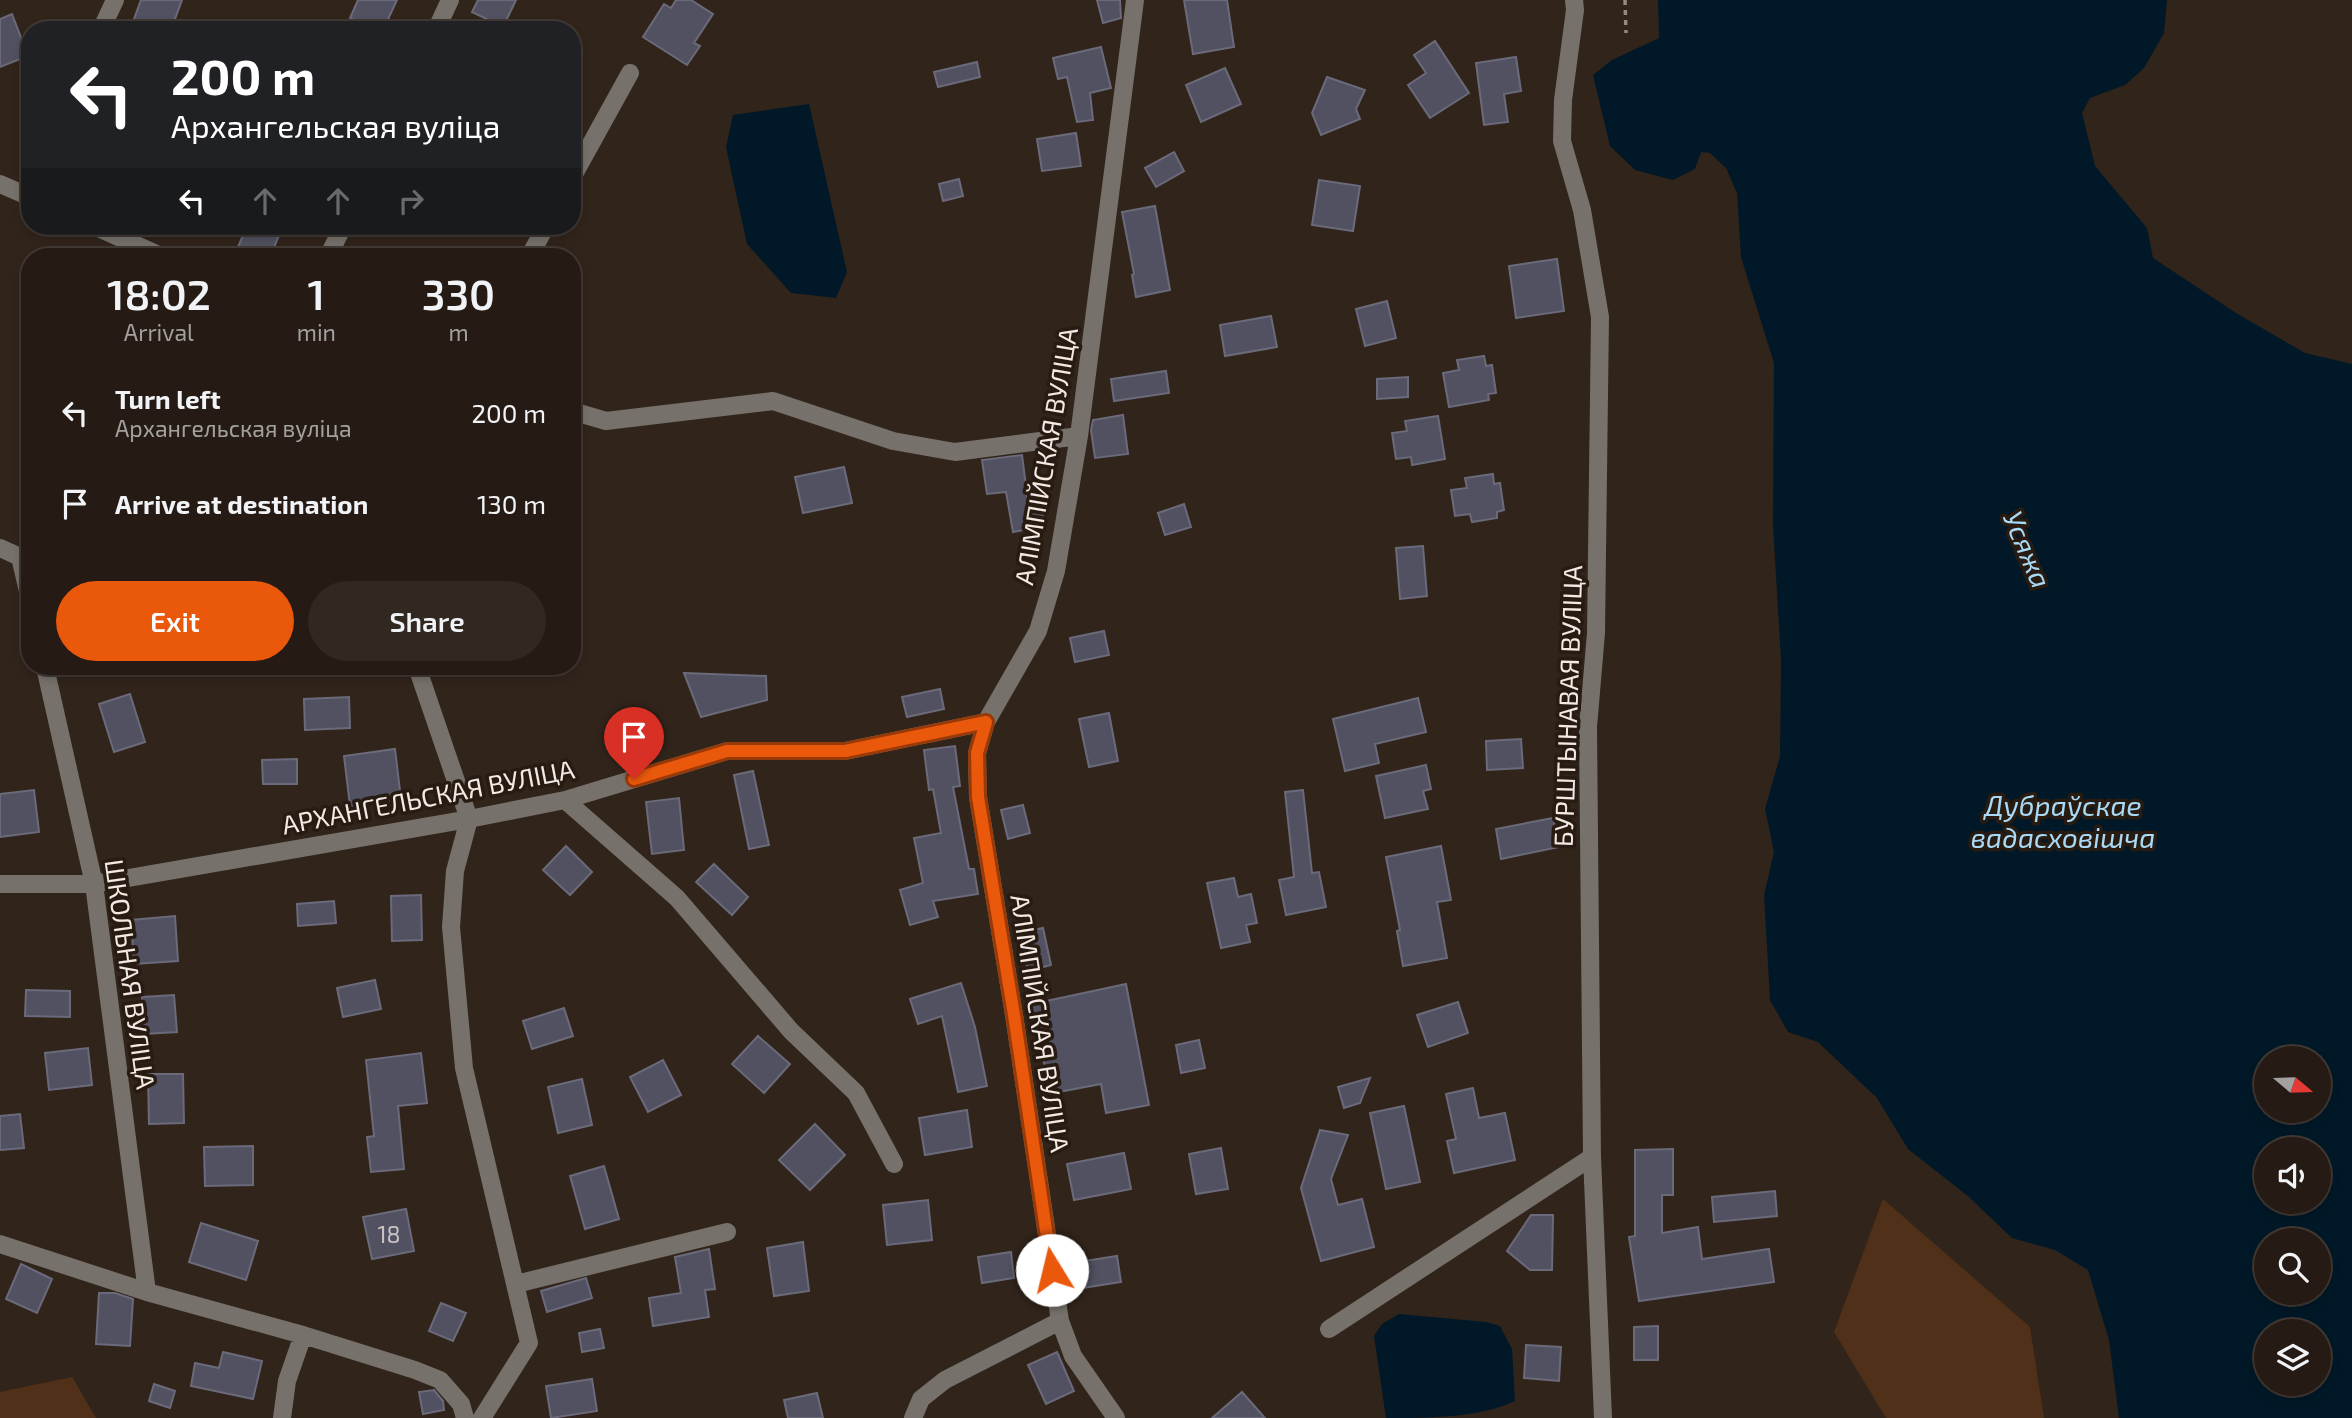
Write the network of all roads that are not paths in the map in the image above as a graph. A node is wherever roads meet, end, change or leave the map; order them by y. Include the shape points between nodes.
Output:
1 (115, 0) edge
2 (450, 0) edge
3 (1135, 0) edge
4 (1574, 0) edge
5 (106, 21) edge
6 (440, 21) edge
7 (630, 73) dead end
8 (581, 162) edge
9 (0, 184) edge
10 (21, 189) edge
11 (114, 235) edge
12 (143, 248) edge
13 (581, 414) edge
14 (1079, 436) junction
15 (0, 548) edge
16 (21, 561) edge
17 (47, 675) edge
18 (420, 675) edge
19 (986, 722) junction
20 (565, 800) junction
21 (469, 819) junction
22 (0, 884) edge
23 (94, 884) junction
24 (1592, 1157) junction
25 (894, 1164) dead end
26 (727, 1232) dead end
27 (0, 1244) edge
28 (520, 1283) dead end
29 (146, 1292) junction
30 (1060, 1321) junction
31 (1329, 1329) dead end
32 (303, 1335) junction
33 (282, 1418) edge
34 (465, 1418) edge
35 (482, 1418) edge
36 (913, 1418) edge
37 (1116, 1418) edge
38 (1603, 1418) edge

1 - 5 street
2 - 6 street
3 - 14 street, АЛІМПІЙСКАЯ ВУЛІЦА
4 - 24 street, БУРШТЫНАВАЯ ВУЛІЦА via 1562,142 1582,210 1600,317 1596,633 1588,727
7 - 8 street
9 - 10 street
11 - 12 street
13 - 14 street via 606,421 773,401 893,441 955,452
14 - 19 street, АЛІМПІЙСКАЯ ВУЛІЦА via 1056,571 1038,631
15 - 16 street
17 - 23 street, ШКОЛЬНАЯ ВУЛІЦА
18 - 21 street
19 - 20 street, АРХАНГЕЛЬСКАЯ ВУЛІЦА via 845,751 727,751
19 - 30 street, АЛІМПІЙСКАЯ ВУЛІЦА via 977,753 978,797
20 - 21 street, АРХАНГЕЛЬСКАЯ ВУЛІЦА
20 - 25 street via 677,898 791,1031 856,1093
21 - 23 street, АРХАНГЕЛЬСКАЯ ВУЛІЦА
21 - 35 street via 455,871 451,927 464,1068 528,1343
22 - 23 street, АРХАНГЕЛЬСКАЯ ВУЛІЦА
23 - 29 street, ШКОЛЬНАЯ ВУЛІЦА
24 - 31 street
24 - 38 street, БУРШТЫНАВАЯ ВУЛІЦА
26 - 28 street
27 - 29 street
29 - 32 street
30 - 36 street via 944,1380 921,1399
30 - 37 street, АЛІМПІЙСКАЯ ВУЛІЦА via 1073,1356
32 - 33 street via 287,1381
32 - 34 street via 440,1380 461,1404

